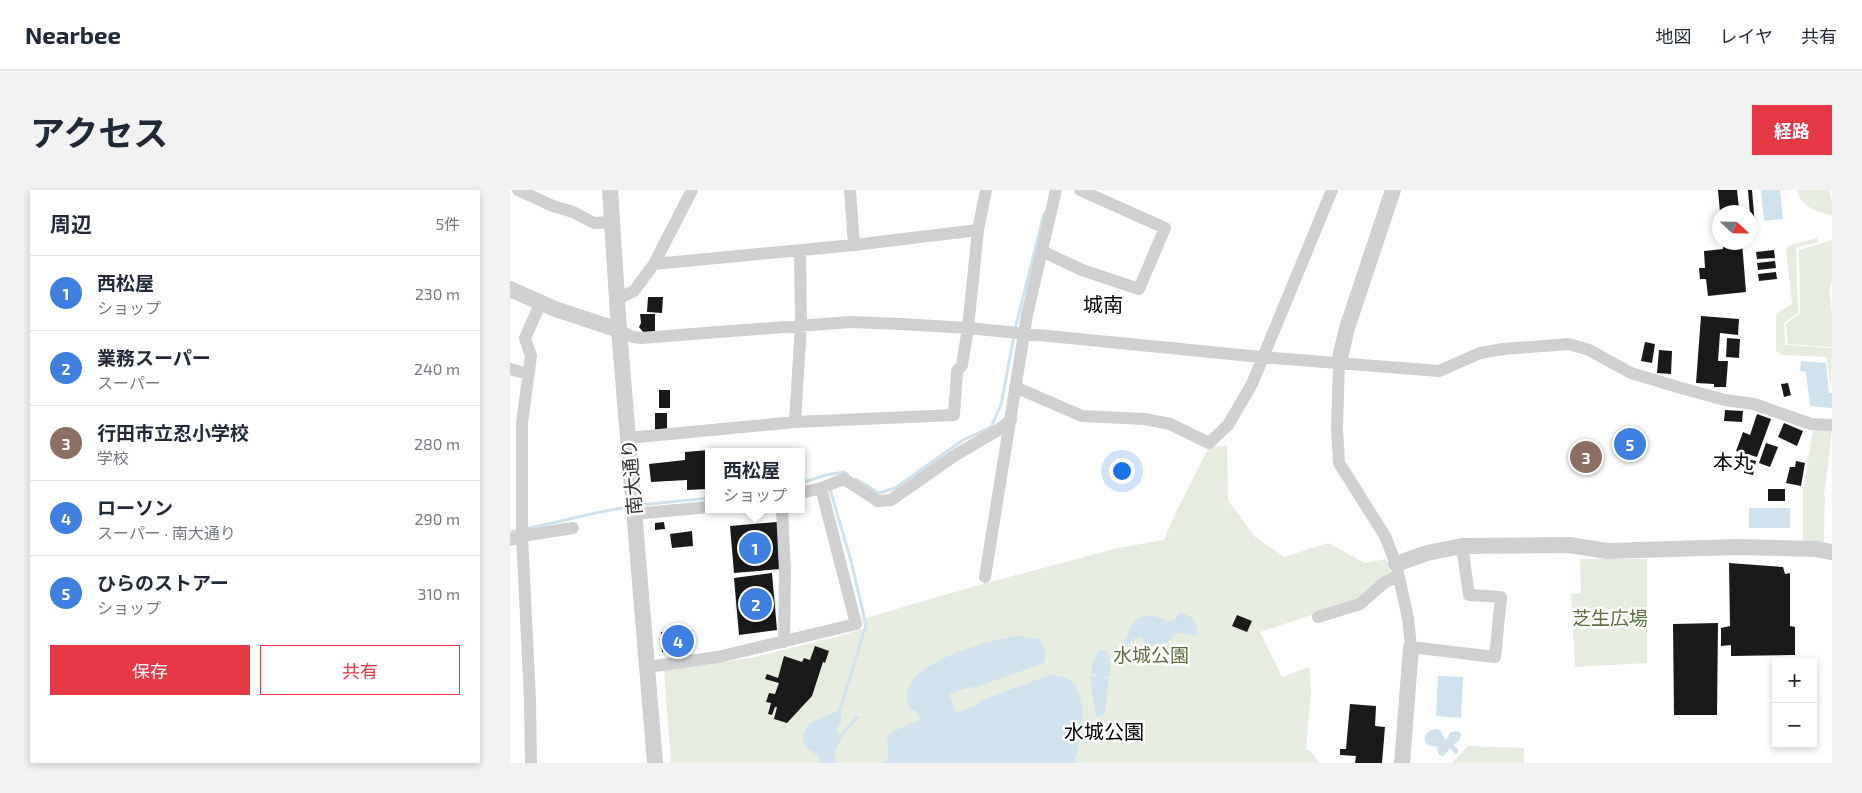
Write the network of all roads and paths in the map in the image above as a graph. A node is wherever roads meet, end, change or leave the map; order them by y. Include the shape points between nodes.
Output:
1 (518, 190) edge
2 (610, 190) edge
3 (850, 190) edge
4 (986, 190) edge
5 (1056, 190) edge
6 (1080, 190) edge
7 (1332, 190) edge
8 (690, 191) edge
9 (1391, 191) edge
10 (612, 222) junction
11 (978, 230) junction
12 (854, 245) junction
13 (800, 250) junction
14 (1042, 251) junction
15 (654, 264) junction
16 (510, 289) edge
17 (617, 299) junction
18 (541, 302) junction
19 (800, 325) junction
20 (968, 328) junction
21 (619, 330) junction
22 (1023, 334) junction
23 (1262, 357) junction
24 (1339, 362) junction
25 (510, 369) edge
26 (528, 374) junction
27 (1015, 387) junction
28 (1011, 420) junction
29 (795, 422) junction
30 (1832, 425) edge
31 (628, 438) junction
32 (821, 488) junction
33 (805, 492) edge
34 (705, 507) edge
35 (782, 513) edge
36 (634, 514) junction
37 (573, 528) dead end
38 (516, 538) edge
39 (1462, 546) junction
40 (1832, 552) edge
41 (1397, 570) junction
42 (985, 577) dead end
43 (1318, 617) dead end
44 (784, 642) junction
45 (1411, 647) junction
46 (647, 667) junction
47 (531, 763) edge
48 (655, 763) edge
49 (1402, 763) edge

1 - 10 street via 594,223
2 - 10 street, 南大通り
3 - 12 street
4 - 11 street
5 - 14 street
6 - 14 street via 1165,228 1139,289 1082,270
7 - 23 street
8 - 15 street
9 - 24 street
10 - 17 street, 南大通り
11 - 12 street
11 - 20 street
12 - 13 street
13 - 15 street
13 - 19 street
14 - 22 street
15 - 17 street via 634,291
16 - 18 street
17 - 21 street, 南大通り
18 - 21 street
18 - 26 street via 525,338 531,356
19 - 20 street via 850,322
19 - 21 street via 641,338
19 - 29 street
20 - 22 street
20 - 29 street via 962,365 957,371 954,415
21 - 31 street, 南大通り
22 - 23 street
22 - 27 street
23 - 24 street
23 - 27 street via 1252,384 1228,425 1209,443 1170,424 1145,419 1082,416
24 - 30 street via 1439,371 1480,353 1569,344 1589,350 1630,373 1724,400 1754,404 1811,424
24 - 41 street via 1337,429 1340,463 1385,536
25 - 26 street
26 - 38 street
27 - 28 street
28 - 32 street via 890,500 878,501 844,479
28 - 42 street
29 - 31 street
31 - 36 street, 南大通り
32 - 33 street
32 - 44 street via 856,624
34 - 36 street
35 - 44 street
36 - 46 street, 南大通り
37 - 38 street
38 - 47 street via 530,700
39 - 40 street via 1569,545 1607,551 1737,547
39 - 41 street via 1427,553
39 - 45 street via 1469,594 1501,598 1495,658
41 - 43 street via 1360,604
41 - 45 street
44 - 46 street via 718,657
45 - 49 street
46 - 48 street, 南大通り

